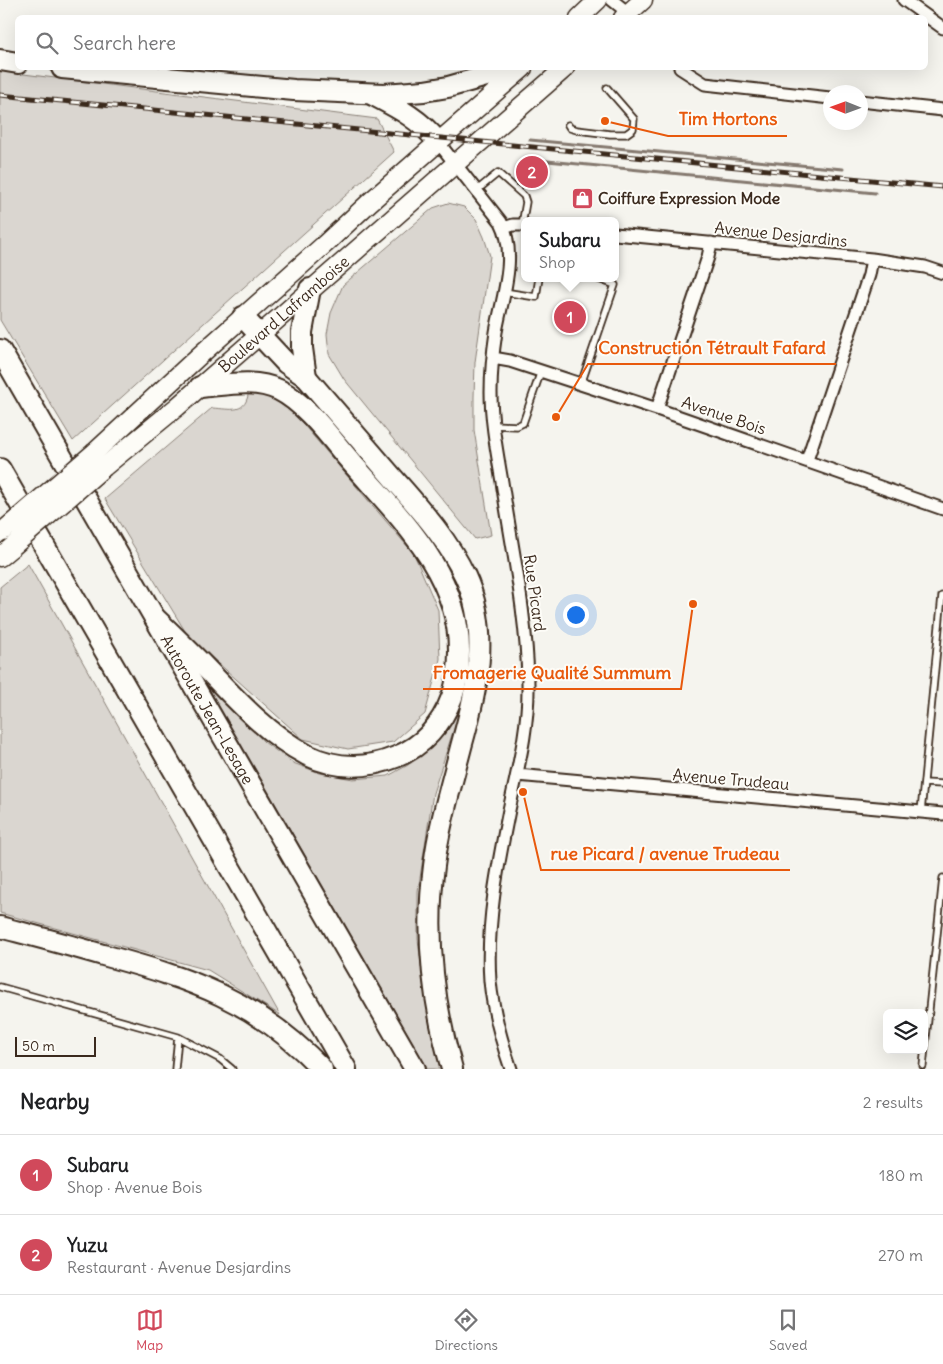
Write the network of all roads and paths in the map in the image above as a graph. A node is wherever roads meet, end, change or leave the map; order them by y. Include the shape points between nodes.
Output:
1 (598, 0) edge
2 (612, 0) edge
3 (643, 0) edge
4 (904, 0) edge
5 (582, 15) edge
6 (627, 15) edge
7 (629, 15) edge
8 (925, 15) edge
9 (928, 17) edge
10 (943, 28) edge
11 (0, 60) edge
12 (15, 62) edge
13 (83, 70) edge
14 (508, 70) edge
15 (521, 70) edge
16 (563, 70) edge
17 (683, 70) edge
18 (607, 88) dead end
19 (369, 93) junction
20 (823, 97) edge
21 (868, 102) edge
22 (943, 110) edge
23 (568, 125) dead end
24 (438, 142) junction
25 (454, 163) junction
26 (476, 191) junction
27 (524, 217) edge
28 (521, 225) edge
29 (504, 228) junction
30 (619, 234) edge
31 (711, 243) junction
32 (872, 259) junction
33 (943, 273) edge
34 (538, 282) edge
35 (607, 282) edge
36 (310, 289) junction
37 (504, 292) junction
38 (243, 317) junction
39 (259, 335) junction
40 (0, 350) edge
41 (493, 358) junction
42 (541, 371) junction
43 (306, 377) junction
44 (581, 384) junction
45 (200, 386) junction
46 (657, 409) junction
47 (493, 424) junction
48 (807, 460) junction
49 (0, 469) edge
50 (943, 509) edge
51 (1, 533) edge
52 (6, 552) edge
53 (942, 596) dead end
54 (155, 618) junction
55 (517, 774) junction
56 (924, 783) junction
57 (943, 784) edge
58 (921, 812) junction
59 (943, 814) edge
60 (943, 878) edge
61 (0, 927) edge
62 (0, 987) edge
63 (178, 1037) junction
64 (924, 1066) dead end
65 (175, 1069) edge
66 (232, 1069) edge
67 (322, 1069) edge
68 (346, 1069) edge
69 (415, 1069) edge
70 (452, 1069) edge
71 (511, 1069) edge

1 - 5 main road
2 - 6 street
3 - 7 main road
4 - 8 street
9 - 10 street
11 - 12 highway
13 - 19 highway via 286,89
14 - 19 highway via 440,89
15 - 24 main road, Boulevard Laframboise
16 - 25 main road, Boulevard Laframboise
17 - 20 street via 705,84
18 - 23 lane via 634,119 633,128 626,134 610,134 577,130
19 - 24 highway via 416,119
21 - 22 street
24 - 25 street, Rue Picard
24 - 38 main road, Boulevard Laframboise
25 - 26 street, Rue Picard
25 - 36 main road, Boulevard Laframboise
26 - 27 lane via 498,173 524,196
26 - 29 street, Rue Picard
28 - 29 street
29 - 37 street, Rue Picard via 508,256
30 - 31 street, Avenue Desjardins
31 - 32 street, Avenue Desjardins
31 - 46 street
32 - 33 street, Avenue Desjardins
32 - 48 street
34 - 37 lane via 536,297
35 - 44 lane via 615,285
36 - 39 main road, Boulevard Laframboise
36 - 43 highway via 302,332
37 - 41 street, Rue Picard
38 - 39 highway
38 - 51 main road, Boulevard Laframboise, bridge
39 - 43 highway via 286,363
39 - 45 main road, Boulevard Laframboise
40 - 54 highway, Autoroute Jean-Lesage
41 - 42 street, Avenue Bois
41 - 47 street, Rue Picard
42 - 44 street, Avenue Bois
42 - 47 lane via 523,423 517,426
43 - 70 highway via 443,537 465,576 476,613 480,647 477,683 442,822 431,898 430,936 435,993
44 - 46 street, Avenue Bois
45 - 52 main road, Boulevard Laframboise, bridge
45 - 54 highway via 248,383 279,390 308,412 367,480 425,550 447,588 458,635 456,684 442,718 431,733 412,748 370,765 335,764 308,755 266,727
46 - 48 street, Avenue Bois
47 - 55 street, Rue Picard via 528,672 527,716
48 - 50 street, Avenue Bois
49 - 68 highway
53 - 56 lane
54 - 69 highway, Autoroute Jean-Lesage
55 - 58 street, Avenue Trudeau
55 - 71 street, Rue Picard via 499,868 490,947 493,1003
56 - 57 lane
56 - 58 lane
58 - 59 street, Avenue Trudeau
60 - 64 lane
61 - 67 highway via 164,972 210,989 268,1022
62 - 63 lane
63 - 65 lane
63 - 66 lane

